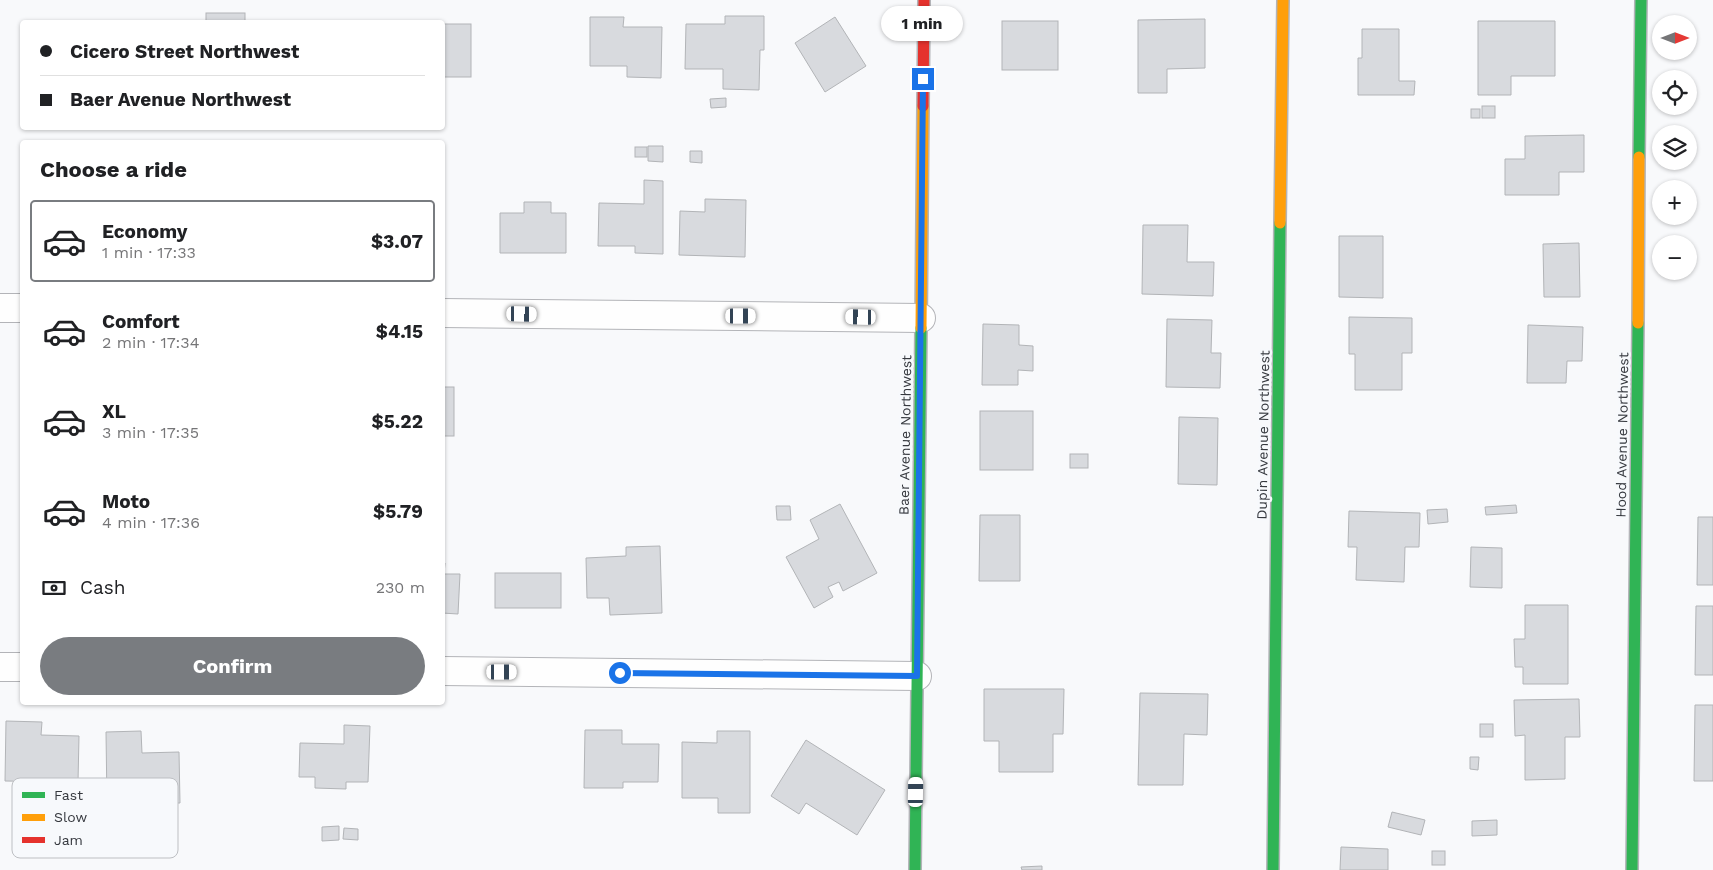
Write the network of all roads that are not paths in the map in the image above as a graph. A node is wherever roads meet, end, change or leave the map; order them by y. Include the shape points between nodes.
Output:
1 (924, 0) edge
2 (1283, 0) edge
3 (1641, 0) edge
4 (0, 308) edge
5 (20, 308) edge
6 (445, 313) edge
7 (921, 318) junction
8 (0, 667) edge
9 (20, 667) edge
10 (445, 671) edge
11 (917, 676) junction
12 (915, 870) edge
13 (1274, 870) edge
14 (1632, 870) edge

1 - 7 street, Baer Avenue Northwest
2 - 13 street, Dupin Avenue Northwest
3 - 14 street, Hood Avenue Northwest
4 - 5 street
6 - 7 street
7 - 11 street, Baer Avenue Northwest
8 - 9 street
10 - 11 street
11 - 12 street, Baer Avenue Northwest

